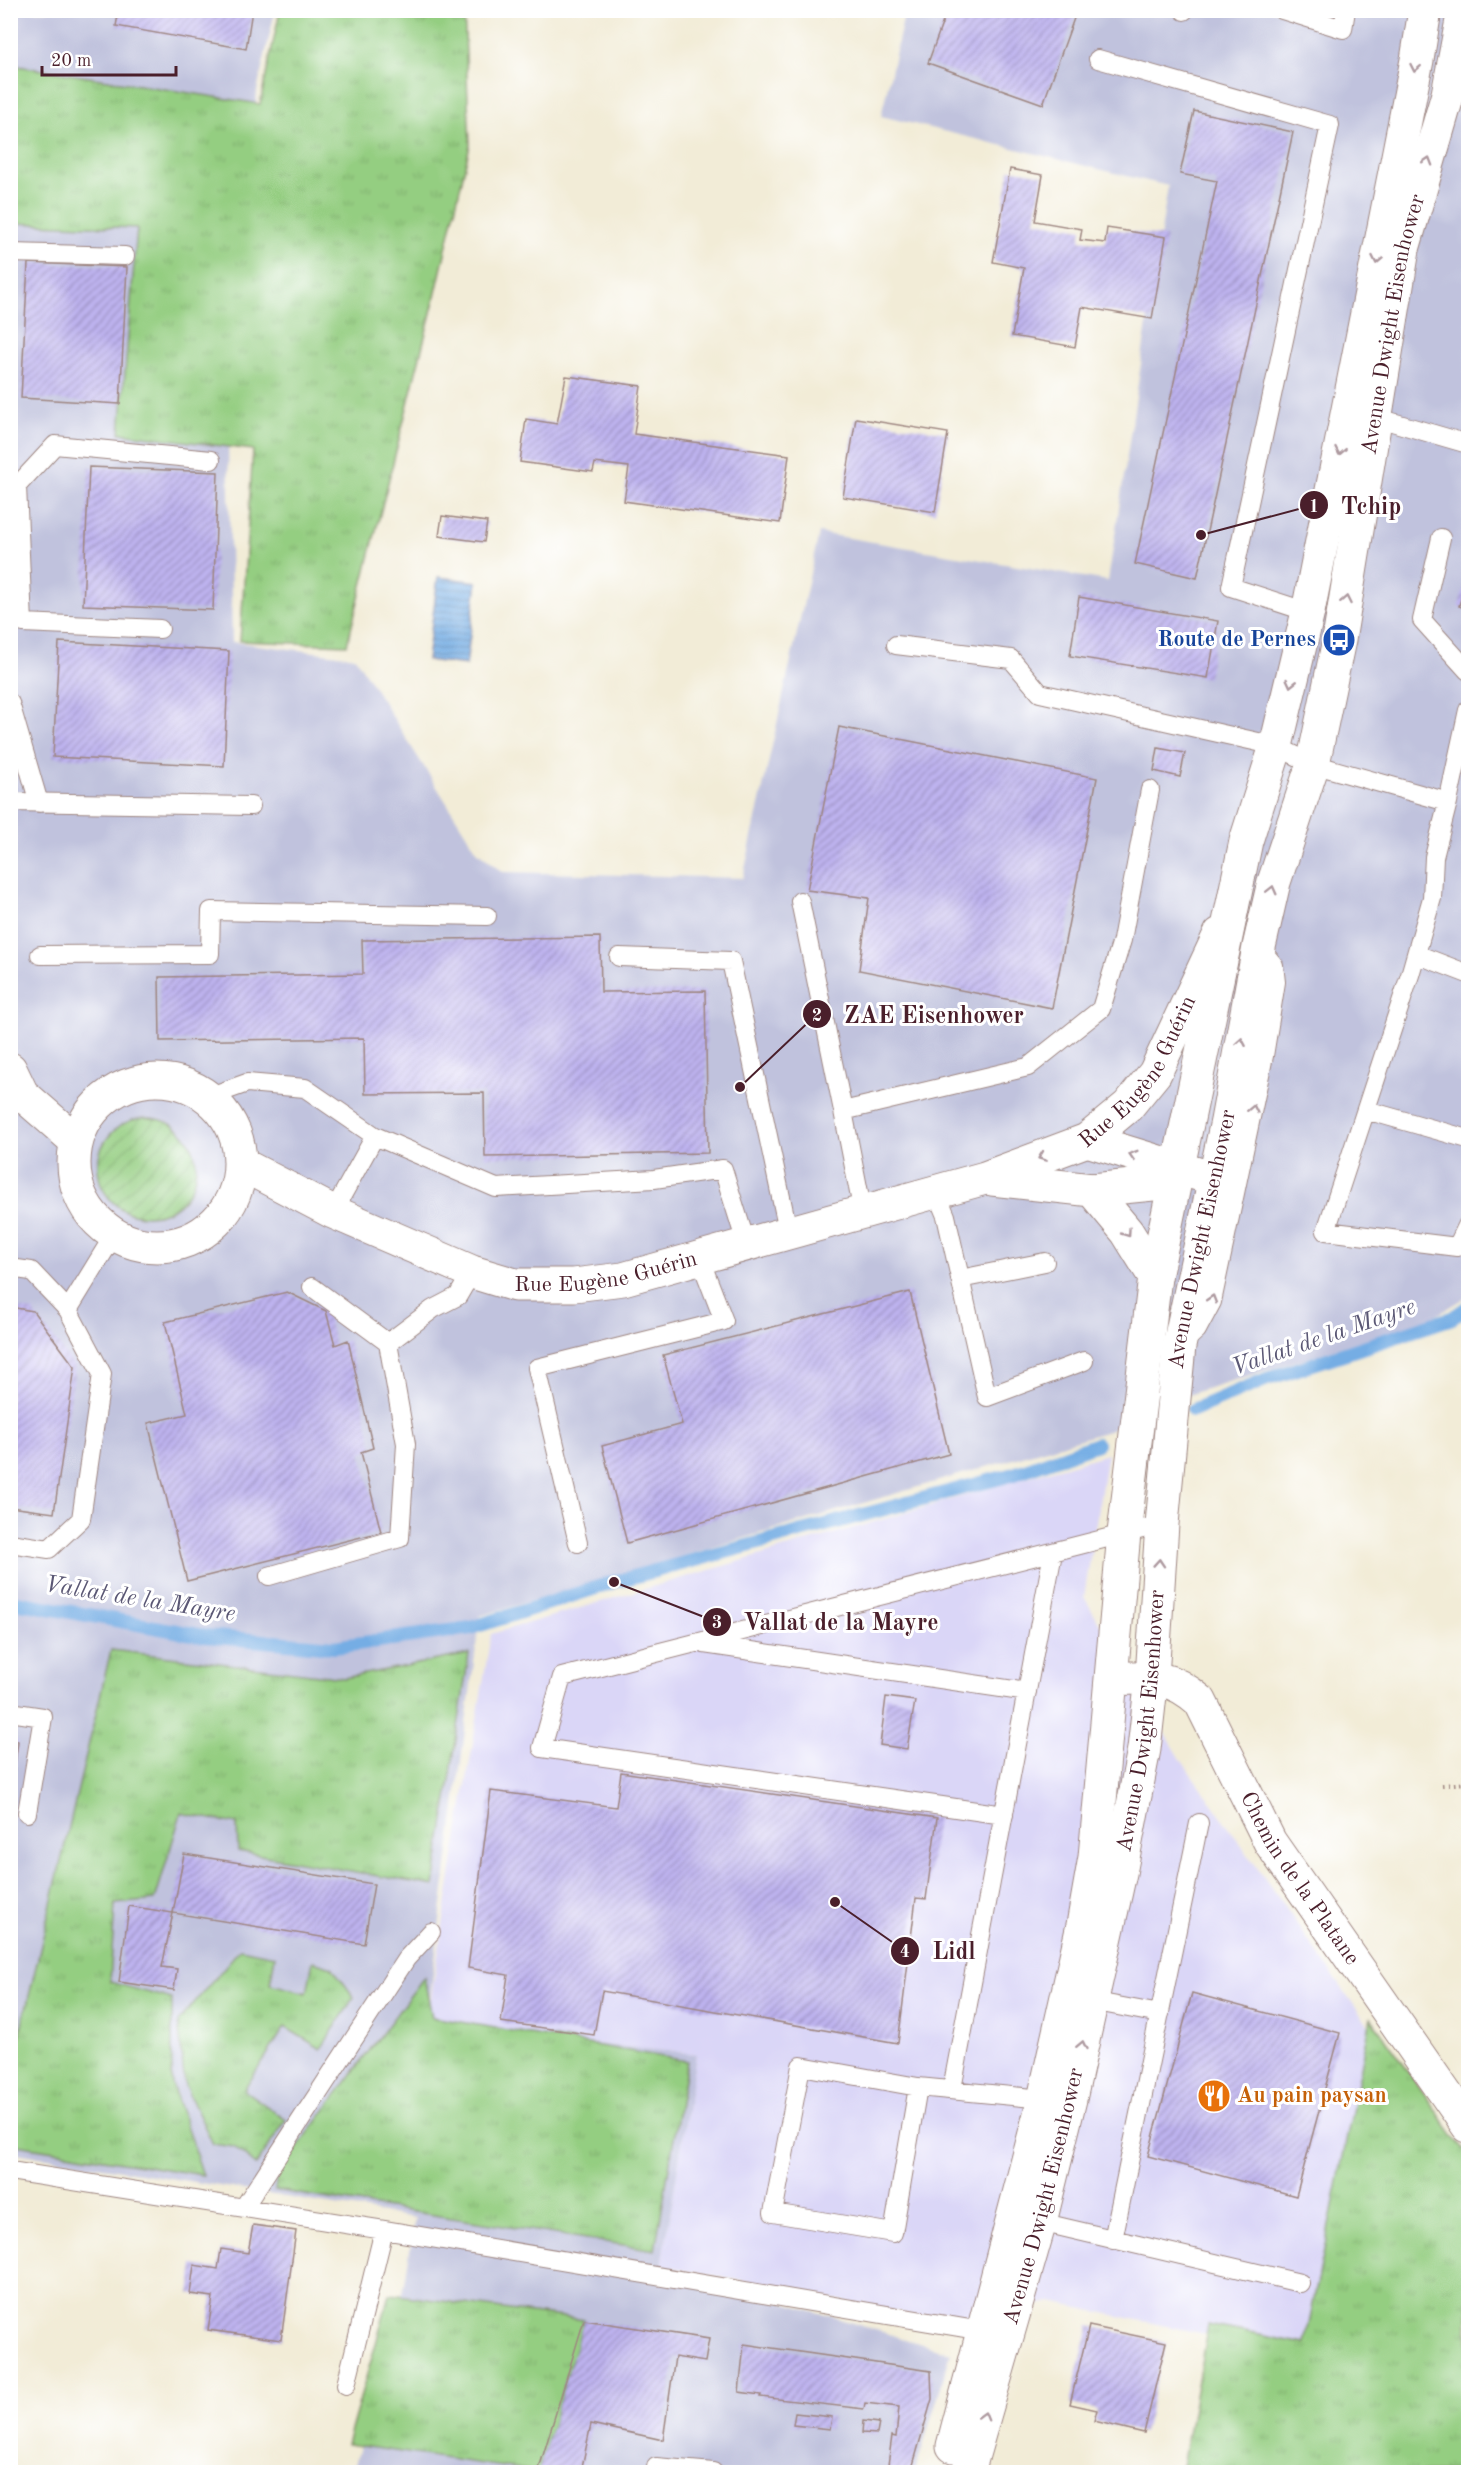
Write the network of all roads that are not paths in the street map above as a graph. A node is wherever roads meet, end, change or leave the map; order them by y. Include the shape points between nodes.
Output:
1 (1282, 10) edge
2 (1346, 10) edge
3 (1425, 10) edge
4 (1464, 10) edge
5 (1098, 59) dead end
6 (10, 253) edge
7 (125, 256) dead end
8 (1375, 417) junction
9 (1468, 444) edge
10 (211, 460) dead end
11 (14, 486) edge
12 (1441, 538) dead end
13 (1308, 612) junction
14 (160, 629) dead end
15 (896, 645) dead end
16 (1468, 671) edge
17 (10, 704) edge
18 (1468, 710) edge
19 (1276, 746) junction
20 (1313, 764) junction
21 (1150, 790) dead end
22 (10, 802) edge
23 (1448, 802) junction
24 (39, 803) junction
25 (251, 806) dead end
26 (800, 902) dead end
27 (1234, 903) junction
28 (487, 916) dead end
29 (1259, 947) junction
30 (1416, 954) junction
31 (40, 956) dead end
32 (619, 957) dead end
33 (1468, 974) edge
34 (10, 1069) edge
35 (208, 1097) junction
36 (1366, 1110) junction
37 (843, 1112) junction
38 (375, 1136) junction
39 (1468, 1139) edge
40 (1087, 1140) junction
41 (76, 1141) junction
42 (242, 1164) junction
43 (1179, 1169) junction
44 (984, 1178) junction
45 (1214, 1179) junction
46 (1092, 1190) junction
47 (936, 1192) junction
48 (333, 1212) junction
49 (863, 1213) junction
50 (1468, 1224) edge
51 (114, 1234) junction
52 (789, 1235) junction
53 (747, 1246) junction
54 (700, 1259) junction
55 (1045, 1262) dead end
56 (10, 1268) edge
57 (472, 1272) junction
58 (1155, 1277) junction
59 (960, 1279) junction
60 (312, 1287) dead end
61 (68, 1310) junction
62 (388, 1343) junction
63 (1179, 1346) junction
64 (1084, 1361) dead end
65 (1162, 1524) junction
66 (1124, 1533) junction
67 (10, 1543) edge
68 (578, 1544) dead end
69 (1053, 1553) junction
70 (268, 1575) dead end
71 (697, 1643) junction
72 (1152, 1677) junction
73 (1112, 1679) junction
74 (1027, 1692) junction
75 (10, 1712) edge
76 (27, 1813) dead end
77 (1004, 1815) junction
78 (1199, 1823) dead end
79 (431, 1932) dead end
80 (1091, 2001) junction
81 (1160, 2014) junction
82 (918, 2087) junction
83 (952, 2090) junction
84 (1044, 2099) junction
85 (1468, 2126) edge
86 (10, 2171) edge
87 (243, 2206) junction
88 (1040, 2222) junction
89 (384, 2230) junction
90 (1113, 2240) junction
91 (1300, 2283) dead end
92 (982, 2331) junction
93 (346, 2385) dead end
94 (656, 2467) dead end
95 (713, 2472) edge
96 (946, 2472) edge
97 (968, 2472) edge

1 - 2 lane via 1343,29
3 -> 13 main road, Avenue Dwight Eisenhower
8 -> 4 main road, Avenue Dwight Eisenhower via 1403,249 1448,94
5 - 13 lane via 1330,125 1231,587
6 - 7 lane
8 - 9 lane
20 -> 8 main road, Avenue Dwight Eisenhower via 1352,570
10 - 11 lane via 55,445
11 - 14 lane via 23,623
12 - 16 lane via 1422,620
13 -> 19 main road, Avenue Dwight Eisenhower
15 - 19 lane via 1011,659 1040,693
17 - 24 lane
18 - 23 lane
19 - 20 lane
19 - 27 main road, Avenue Dwight Eisenhower via 1246,841
20 - 23 lane
29 -> 20 main road, Avenue Dwight Eisenhower via 1274,882
21 - 37 lane via 1122,939 1101,1009 1028,1067
22 - 24 lane
23 - 30 lane via 1434,857 1432,898
24 - 25 lane
26 - 37 lane
27 - 40 main road, Rue Eugène Guérin via 1155,1073 1128,1106
27 - 43 main road, Avenue Dwight Eisenhower
28 - 31 lane via 211,911 210,954
45 -> 29 main road, Avenue Dwight Eisenhower
63 -> 29 lane via 1197,1330 1212,1302 1264,1056 1276,982 1274,965
30 - 33 lane
30 - 36 lane
32 - 52 lane via 731,961
34 - 41 main road via 22,1094
35 - 38 lane via 247,1083 305,1088
35 - 41 main road via 182,1084 136,1082 110,1094 88,1115
35 - 42 main road via 228,1118
36 - 39 lane
36 - 50 lane via 1326,1231 1457,1247
37 - 49 lane
38 - 48 lane
38 - 53 lane via 496,1188 654,1179 723,1169
43 -> 40 main road
40 -> 44 main road, Rue Eugène Guérin
41 - 51 main road via 74,1173 82,1200
42 - 48 main road, Rue Eugène Guérin
42 - 51 main road via 230,1205 204,1233 178,1245 149,1247
43 - 45 main road
43 - 46 main road, Rue Eugène Guérin via 1153,1184
43 - 58 main road, Avenue Dwight Eisenhower
44 - 46 main road, Rue Eugène Guérin
44 - 47 main road, Rue Eugène Guérin
45 - 63 main road, Avenue Dwight Eisenhower
46 -> 58 main road via 1127,1233
47 - 49 main road, Rue Eugène Guérin
47 - 59 lane via 946,1216
48 - 57 main road, Rue Eugène Guérin
49 - 52 main road, Rue Eugène Guérin
51 - 61 lane
52 - 53 main road, Rue Eugène Guérin
53 - 54 main road, Rue Eugène Guérin
54 - 57 main road, Rue Eugène Guérin via 623,1279 574,1285 515,1285
54 - 68 lane via 724,1321 537,1368
55 - 59 lane
56 - 61 lane via 31,1271
57 - 62 lane via 459,1296 433,1309
58 - 66 main road, Avenue Dwight Eisenhower
59 - 64 lane via 987,1397
60 - 62 lane
61 - 67 lane via 102,1374 81,1519 49,1549
62 - 70 lane via 406,1444 400,1538
63 - 65 main road, Avenue Dwight Eisenhower
65 - 66 lane
72 -> 65 main road, Avenue Dwight Eisenhower
66 - 69 lane
66 - 73 main road, Avenue Dwight Eisenhower
69 - 71 lane
69 - 74 lane
71 - 74 lane
71 - 77 lane via 562,1677 542,1748
72 - 73 main road, Chemin de la Platane
72 - 80 main road, Avenue Dwight Eisenhower via 1144,1749
72 - 85 main road, Chemin de la Platane via 1184,1687 1200,1701 1270,1842
73 - 84 main road, Avenue Dwight Eisenhower via 1095,1857
74 - 77 lane
75 - 76 lane via 43,1717
77 - 83 lane
78 - 81 lane
79 - 87 lane via 406,1959
80 - 81 lane
88 -> 80 main road, Avenue Dwight Eisenhower
81 - 90 lane
82 - 82 lane via 801,2066 773,2213 893,2233
82 - 83 lane
83 - 84 lane
84 - 92 main road, Avenue Dwight Eisenhower
86 - 87 lane
87 - 89 lane
88 - 90 lane
97 -> 88 main road, Avenue Dwight Eisenhower
89 - 92 lane
89 - 93 lane
90 - 91 lane
92 - 96 main road, Avenue Dwight Eisenhower
94 - 95 lane

